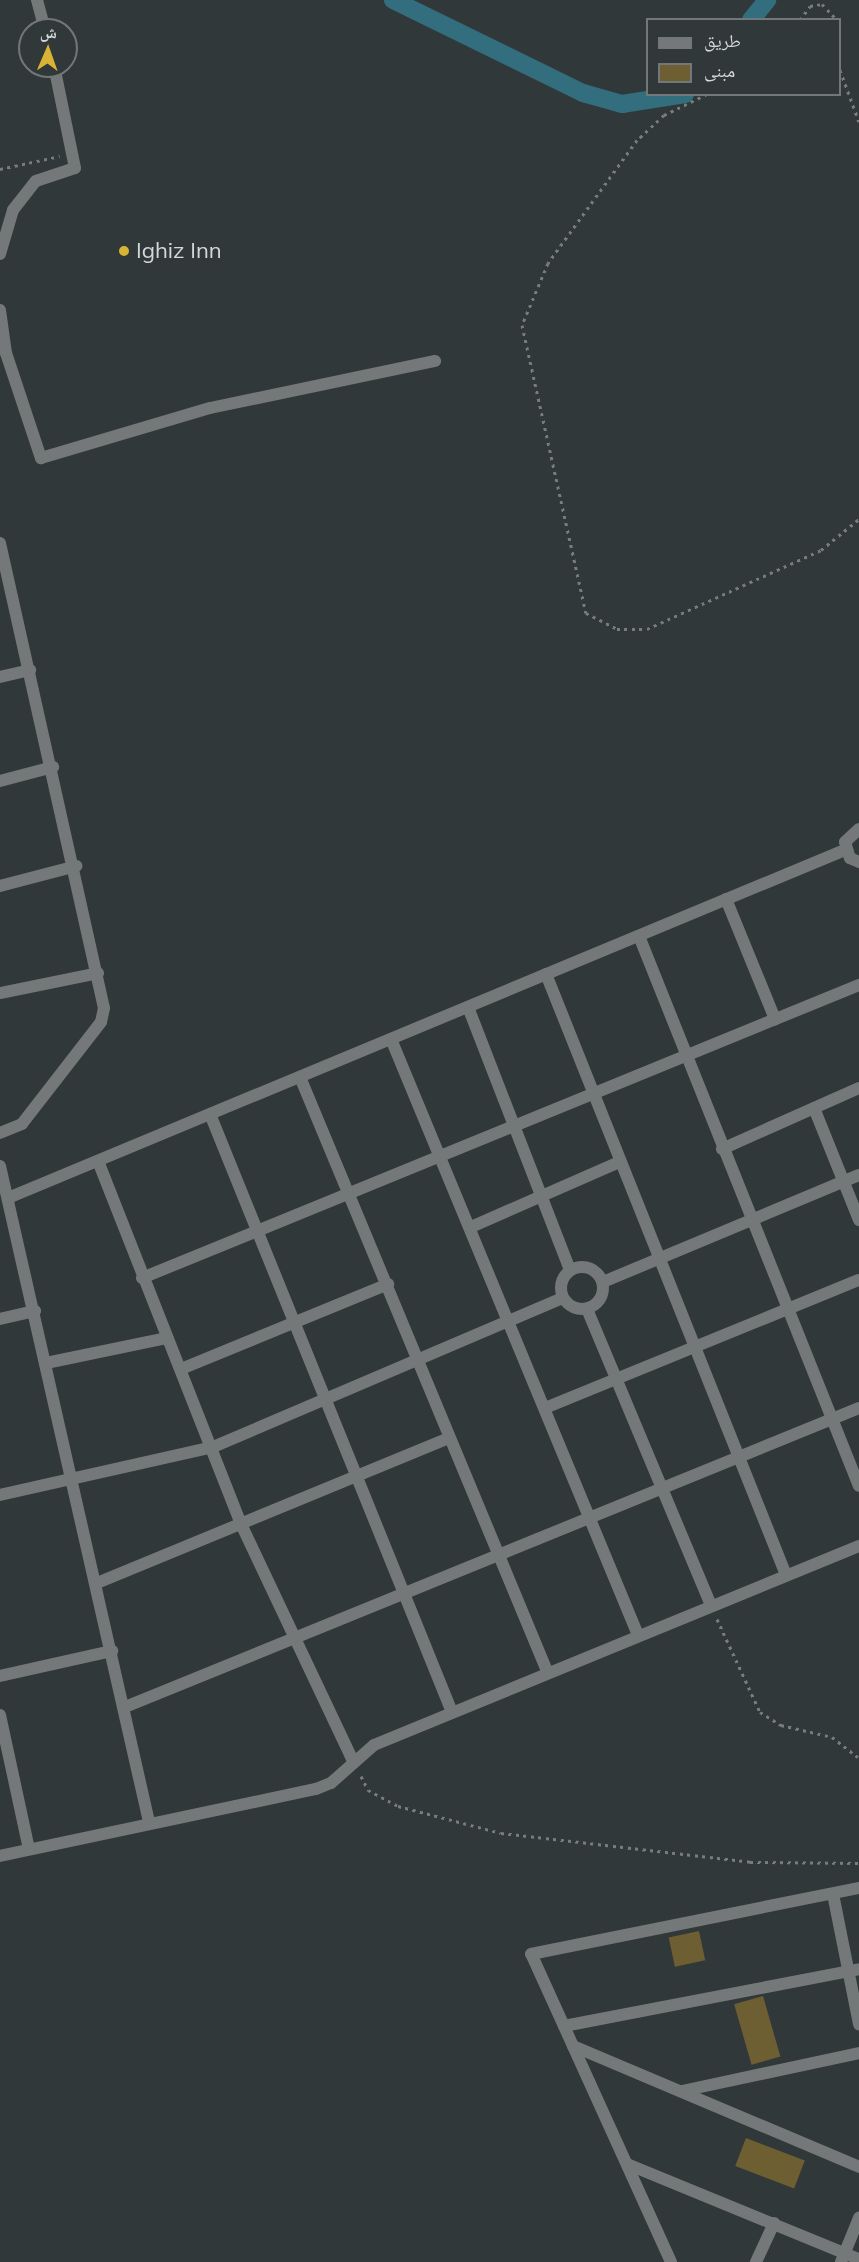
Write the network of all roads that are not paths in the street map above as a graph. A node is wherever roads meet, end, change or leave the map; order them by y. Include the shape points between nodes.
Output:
1 (38, 0) edge
2 (42, 18) edge
3 (57, 78) edge
4 (0, 254) edge
5 (0, 310) edge
6 (435, 361) dead end
7 (0, 543) edge
8 (4, 575) edge
9 (30, 670) junction
10 (0, 677) edge
11 (53, 767) junction
12 (0, 781) edge
13 (859, 829) edge
14 (845, 850) junction
15 (859, 862) edge
16 (76, 866) junction
17 (0, 886) edge
18 (726, 899) junction
19 (639, 936) junction
20 (98, 973) junction
21 (546, 974) junction
22 (859, 985) edge
23 (0, 993) edge
24 (468, 1007) junction
25 (774, 1019) junction
26 (391, 1039) junction
27 (683, 1057) junction
28 (300, 1077) junction
29 (859, 1088) edge
30 (592, 1094) junction
31 (814, 1108) junction
32 (210, 1114) junction
33 (517, 1125) junction
34 (0, 1133) edge
35 (722, 1149) junction
36 (441, 1155) junction
37 (98, 1161) junction
38 (619, 1162) junction
39 (0, 1166) edge
40 (859, 1175) edge
41 (843, 1181) junction
42 (350, 1193) junction
43 (544, 1195) junction
44 (8, 1198) junction
45 (859, 1220) edge
46 (749, 1221) junction
47 (471, 1227) junction
48 (258, 1230) junction
49 (658, 1258) junction
50 (570, 1270) junction
51 (142, 1278) junction
52 (859, 1280) edge
53 (603, 1282) junction
54 (388, 1284) junction
55 (563, 1298) junction
56 (587, 1309) junction
57 (787, 1309) junction
58 (35, 1311) junction
59 (0, 1319) edge
60 (510, 1321) junction
61 (296, 1322) junction
62 (167, 1338) junction
63 (693, 1347) junction
64 (418, 1360) junction
65 (46, 1363) junction
66 (181, 1369) junction
67 (615, 1378) junction
68 (326, 1399) junction
69 (545, 1408) junction
70 (859, 1408) edge
71 (832, 1419) junction
72 (448, 1438) junction
73 (213, 1447) junction
74 (738, 1458) junction
75 (357, 1475) junction
76 (72, 1479) junction
77 (859, 1486) edge
78 (661, 1490) junction
79 (0, 1496) edge
80 (589, 1519) junction
81 (241, 1524) junction
82 (859, 1546) edge
83 (498, 1557) junction
84 (786, 1575) junction
85 (97, 1583) junction
86 (406, 1594) junction
87 (711, 1606) junction
88 (638, 1635) junction
89 (296, 1639) junction
90 (112, 1651) junction
91 (547, 1671) junction
92 (0, 1676) edge
93 (125, 1707) junction
94 (452, 1712) junction
95 (0, 1715) edge
96 (353, 1761) junction
97 (149, 1822) junction
98 (29, 1849) junction
99 (0, 1856) edge
100 (859, 1888) edge
101 (833, 1894) junction
102 (854, 1970) edge
103 (859, 2024) edge
104 (564, 2026) junction
105 (573, 2046) junction
106 (859, 2053) edge
107 (682, 2091) junction
108 (627, 2164) junction
109 (859, 2167) edge
110 (859, 2218) edge
111 (774, 2223) junction
112 (843, 2258) edge
113 (859, 2259) edge
114 (672, 2262) edge
115 (756, 2262) edge

1 - 2 street
3 - 4 street via 75,168 36,181 13,210
5 - 6 street via 6,353 41,458 210,408
7 - 8 street
8 - 9 street
9 - 10 street
9 - 11 street
11 - 12 street
11 - 16 street
13 - 14 street via 848,834
14 - 15 street
14 - 18 street
16 - 17 street
16 - 20 street
18 - 19 street
18 - 25 street
19 - 21 street
19 - 27 street
20 - 23 street
20 - 34 street via 104,993 101,1023 22,1124
21 - 24 street
21 - 30 street
22 - 25 street
24 - 26 street
24 - 33 street
25 - 27 street
26 - 28 street
26 - 36 street
27 - 30 street
27 - 35 street
28 - 32 street
28 - 42 street
29 - 31 street
30 - 33 street
30 - 38 street
31 - 35 street
31 - 41 street
32 - 37 street
32 - 48 street
33 - 36 street
33 - 43 street
35 - 46 street
36 - 42 street
36 - 47 street
37 - 44 street
37 - 51 street
38 - 43 street
38 - 49 street
39 - 44 street
40 - 41 street
41 - 45 street
41 - 46 street
42 - 48 street
42 - 54 street
43 - 47 street
43 - 50 street
44 - 58 street
46 - 49 street
46 - 57 street
47 - 60 street
48 - 51 street
48 - 61 street
49 - 53 street
49 - 63 street
50 - 53 street via 596,1271
50 - 55 street via 561,1288
51 - 62 street
52 - 57 street
53 - 56 street via 603,1293
54 - 61 street
54 - 64 street
55 - 56 street
55 - 60 street
56 - 67 street
57 - 63 street
57 - 71 street
58 - 59 street
58 - 65 street
60 - 64 street
60 - 69 street
61 - 66 street
61 - 68 street
62 - 65 street
62 - 66 street
63 - 67 street
63 - 74 street
64 - 68 street
64 - 72 street
65 - 76 street
66 - 73 street
67 - 69 street
67 - 78 street
68 - 73 street
68 - 75 street
69 - 80 street
70 - 71 street
71 - 74 street
71 - 77 street
72 - 75 street
72 - 83 street
73 - 76 street
73 - 81 street
74 - 78 street
74 - 84 street
75 - 81 street
75 - 86 street
76 - 79 street
76 - 85 street
78 - 80 street
78 - 87 street
80 - 83 street
80 - 88 street
81 - 85 street
81 - 89 street
82 - 84 street
83 - 86 street
83 - 91 street
84 - 87 street
85 - 90 street
86 - 89 street
86 - 94 street
87 - 88 street
88 - 91 street
89 - 93 street
89 - 96 street
90 - 92 street
90 - 93 street
91 - 94 street
93 - 97 street
94 - 96 street via 375,1744
95 - 98 street
96 - 97 street via 331,1783 316,1789
97 - 98 street
98 - 99 street
100 - 101 street
101 - 102 street
101 - 104 street via 531,1954
102 - 103 street
102 - 104 street
104 - 105 street
105 - 107 street
105 - 108 street
106 - 107 street
107 - 109 street
108 - 111 street
108 - 114 street
110 - 112 street
111 - 112 street
111 - 115 street
112 - 113 street

